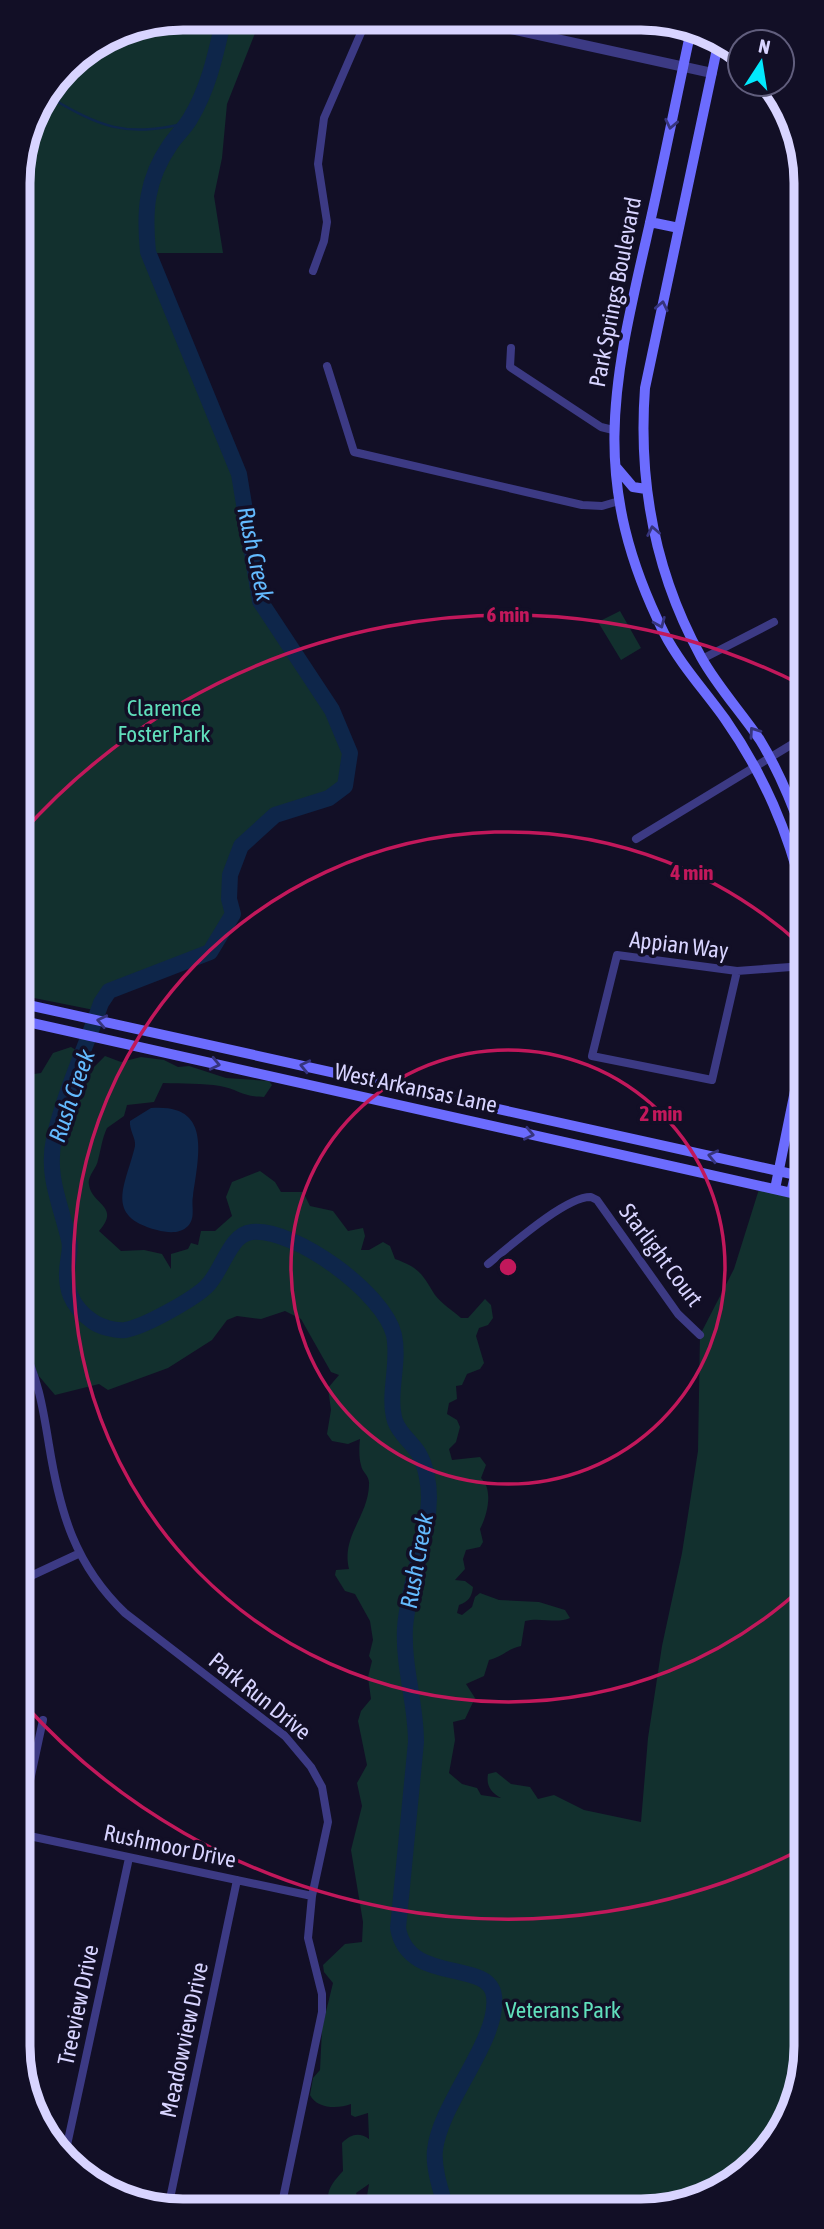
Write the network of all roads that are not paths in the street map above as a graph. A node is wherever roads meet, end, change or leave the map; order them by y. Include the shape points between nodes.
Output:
1 (362, 30) edge
2 (516, 30) edge
3 (689, 38) edge
4 (717, 49) edge
5 (683, 66) junction
6 (712, 73) junction
7 (650, 222) junction
8 (679, 228) junction
9 (313, 271) dead end
10 (511, 348) dead end
11 (327, 366) dead end
12 (613, 430) junction
13 (614, 464) junction
14 (646, 489) junction
15 (619, 501) junction
16 (774, 622) dead end
17 (702, 659) junction
18 (794, 743) edge
19 (769, 758) junction
20 (754, 767) junction
21 (794, 808) edge
22 (636, 839) dead end
23 (794, 862) edge
24 (794, 967) edge
25 (737, 971) junction
26 (30, 1005) edge
27 (30, 1023) edge
28 (794, 1099) edge
29 (780, 1171) junction
30 (794, 1174) edge
31 (794, 1187) edge
32 (775, 1189) junction
33 (791, 1193) junction
34 (794, 1194) edge
35 (488, 1264) dead end
36 (699, 1335) dead end
37 (30, 1367) edge
38 (78, 1553) junction
39 (30, 1576) edge
40 (43, 1720) dead end
41 (30, 1780) edge
42 (30, 1836) edge
43 (129, 1858) junction
44 (237, 1880) junction
45 (312, 1896) junction
46 (67, 2145) edge
47 (170, 2199) edge
48 (283, 2199) edge

1 - 9 street via 324,118 318,164 327,222
2 - 5 street
3 - 5 main road, Park Springs Boulevard
4 - 6 main road
5 - 6 street
5 -> 7 main road, Park Springs Boulevard
6 - 8 main road
7 - 8 main road
7 - 12 main road, Park Springs Boulevard via 621,351
14 -> 8 main road via 645,388
10 - 12 street via 510,367 601,427
11 - 15 street via 354,453 582,505
12 - 13 main road, Park Springs Boulevard
13 - 14 main road via 633,487
13 - 15 main road, Park Springs Boulevard
17 -> 14 main road via 666,579
15 -> 20 main road, Park Springs Boulevard via 630,554 665,635
16 - 17 street
19 -> 17 main road
18 - 19 street
19 - 20 street
19 - 21 main road
20 - 22 street
20 - 23 main road, Park Springs Boulevard via 781,816
24 - 25 street, Appian Way
25 - 25 street, Appian Way via 712,1080 592,1056 617,956
29 -> 26 main road, West Arkansas Lane
27 -> 32 main road, West Arkansas Lane
28 - 29 main road
29 - 30 main road, West Arkansas Lane
29 - 32 main road
31 - 33 main road
32 - 33 main road, West Arkansas Lane
33 - 34 main road, West Arkansas Lane
35 - 36 street, Starlight Court via 534,1227 579,1199 591,1197 678,1314
37 - 38 street, Park Run Drive via 39,1388 63,1511
38 - 39 street
38 - 45 street, Park Run Drive via 103,1592 125,1613 285,1736 311,1767 326,1798 328,1822
40 - 41 street
42 - 43 street, Rushmoor Drive
43 - 44 street, Rushmoor Drive
43 - 46 street, Treeview Drive
44 - 45 street, Rushmoor Drive
44 - 47 street, Meadowview Drive
45 - 48 street, Park Run Drive via 309,1938 322,2012

